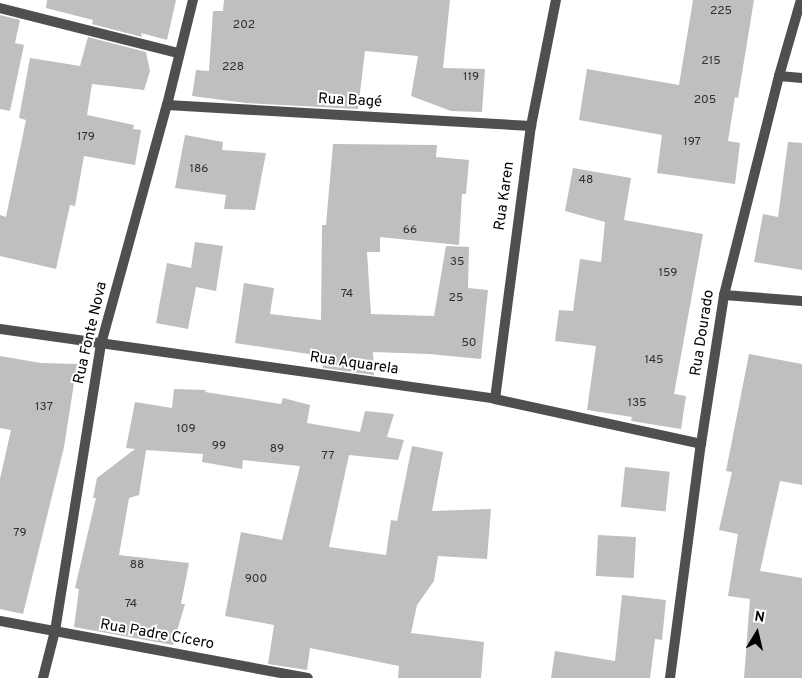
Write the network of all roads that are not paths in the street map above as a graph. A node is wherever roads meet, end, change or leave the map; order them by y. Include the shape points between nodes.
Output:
1 (193, 0) edge
2 (556, 0) edge
3 (801, 0) edge
4 (0, 8) edge
5 (178, 54) junction
6 (779, 76) junction
7 (802, 78) edge
8 (167, 104) junction
9 (531, 126) junction
10 (724, 295) junction
11 (802, 301) edge
12 (0, 329) edge
13 (101, 344) junction
14 (495, 399) junction
15 (701, 444) junction
16 (0, 621) edge
17 (55, 631) junction
18 (43, 678) edge
19 (308, 678) edge
20 (670, 678) edge

1 - 5 street, Rua Fonte Nova
2 - 9 street, Rua Karen
3 - 6 street, Rua Dourado
4 - 5 street
5 - 8 street, Rua Fonte Nova
6 - 7 street
6 - 10 street, Rua Dourado
8 - 9 street, Rua Bagé
8 - 13 street, Rua Fonte Nova
9 - 14 street, Rua Karen
10 - 11 street
10 - 15 street, Rua Dourado
12 - 13 street, Rua Aquarela
13 - 14 street, Rua Aquarela
13 - 17 street, Rua Fonte Nova
14 - 15 street, Rua Aquarela
15 - 20 street, Rua Dourado
16 - 17 street, Rua Padre Cícero
17 - 18 street, Rua Fonte Nova
17 - 19 street, Rua Padre Cícero

